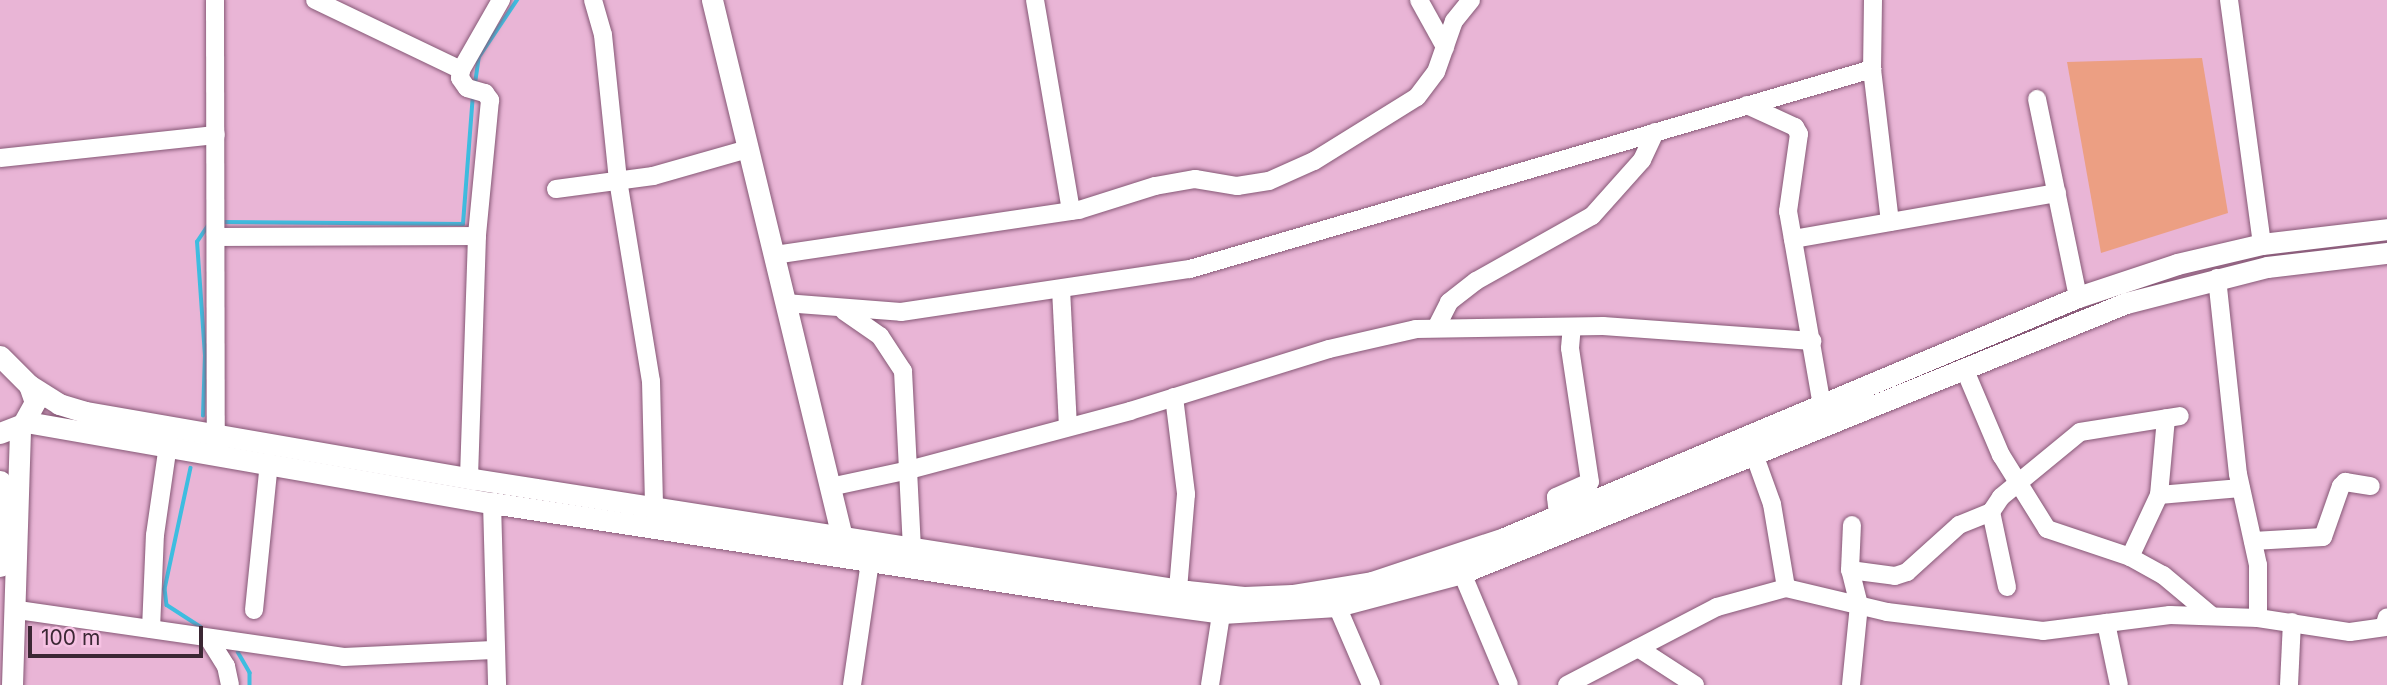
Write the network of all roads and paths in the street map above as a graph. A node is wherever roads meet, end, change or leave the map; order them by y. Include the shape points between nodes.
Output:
1 (215, 0) edge
2 (315, 0) edge
3 (501, 0) edge
4 (593, 0) edge
5 (712, 0) edge
6 (1035, 0) edge
7 (1419, 0) edge
8 (1472, 0) edge
9 (1873, 0) edge
10 (2230, 0) edge
11 (1445, 47) junction
12 (1872, 69) junction
13 (461, 70) junction
14 (2037, 99) dead end
15 (1747, 105) junction
16 (1655, 132) junction
17 (216, 135) junction
18 (748, 149) junction
19 (0, 158) edge
20 (618, 180) junction
21 (556, 190) dead end
22 (2057, 193) junction
23 (1071, 211) junction
24 (1890, 222) junction
25 (217, 223) junction
26 (2387, 229) edge
27 (477, 236) junction
28 (1793, 239) junction
29 (2262, 244) junction
30 (2387, 253) edge
31 (774, 255) junction
32 (2217, 278) junction
33 (1061, 289) junction
34 (2078, 297) junction
35 (785, 303) junction
36 (841, 309) junction
37 (1572, 327) junction
38 (1436, 328) junction
39 (1812, 341) junction
40 (2, 354) edge
41 (1964, 368) junction
42 (29, 385) junction
43 (1174, 397) junction
44 (1822, 405) junction
45 (15, 427) edge
46 (1068, 427) junction
47 (168, 445) junction
48 (216, 445) junction
49 (1754, 454) junction
50 (269, 463) junction
51 (909, 470) junction
52 (469, 478) junction
53 (0, 481) edge
54 (2021, 482) junction
55 (2371, 486) dead end
56 (2241, 488) junction
57 (830, 491) junction
58 (2159, 495) junction
59 (492, 503) junction
60 (654, 508) junction
61 (1991, 512) junction
62 (1558, 514) junction
63 (1852, 525) dead end
64 (793, 528) junction
65 (2253, 541) junction
66 (841, 547) junction
67 (912, 547) junction
68 (2130, 557) junction
69 (870, 561) junction
70 (0, 566) edge
71 (1850, 570) junction
72 (1462, 573) junction
73 (2007, 587) dead end
74 (1786, 588) junction
75 (1178, 590) junction
76 (1223, 604) junction
77 (1859, 605) junction
78 (1337, 606) junction
79 (18, 610) junction
80 (254, 610) dead end
81 (2212, 616) junction
82 (2258, 618) junction
83 (2292, 622) junction
84 (2106, 623) junction
85 (2386, 628) edge
86 (151, 629) junction
87 (209, 639) junction
88 (1638, 648) junction
89 (493, 650) junction
90 (12, 685) edge
91 (230, 685) edge
92 (496, 685) edge
93 (852, 685) edge
94 (1210, 685) edge
95 (1371, 685) edge
96 (1509, 685) edge
97 (1567, 685) edge
98 (1695, 685) edge
99 (1851, 685) edge
100 (2119, 685) edge
101 (2288, 685) edge

1 - 17 street
2 - 13 street
3 - 13 street
4 - 20 street via 603,35
5 - 18 main road
6 - 23 street
7 - 11 street
8 - 11 street via 1454,21
9 - 12 street
10 - 29 street
11 - 23 street via 1436,72 1417,97 1325,155 1269,181 1237,186 1195,179
12 - 15 street
12 - 24 street
13 - 27 street via 460,78 490,100
14 - 22 street
15 - 16 street
15 - 28 street via 1795,127 1799,134 1787,192
16 - 33 street via 1190,269
16 - 38 street via 1642,160 1592,216 1476,281 1449,302
17 - 19 street
17 - 25 street
18 - 20 street via 674,171
18 - 31 main road
20 - 21 street
20 - 60 street via 651,381
22 - 24 street
22 - 34 street
23 - 31 street
24 - 28 street
25 - 27 street
25 - 48 street
26 - 29 main road
27 - 52 street
28 - 39 street
29 - 34 main road via 2177,264
30 - 32 main road
31 - 35 main road
32 - 41 main road via 2113,307
32 - 56 street
33 - 36 street via 901,312
33 - 46 street
34 - 44 main road
35 - 36 street
35 - 57 main road
36 - 51 street via 880,336 903,371
37 - 38 street
37 - 39 street
37 - 62 street via 1570,348 1590,482 1556,497
38 - 43 street via 1392,332
39 - 44 street
40 - 42 main road
41 - 49 main road
41 - 54 street via 1984,422
42 - 45 main road via 35,402
42 - 48 main road via 59,404
43 - 46 street
43 - 75 street via 1186,494
44 - 62 main road
45 - 47 main road
45 - 79 main road
46 - 51 street
47 - 48 main road
47 - 86 street via 155,535
48 - 50 main road
48 - 52 main road
49 - 72 main road
49 - 74 street via 1772,504
50 - 59 main road
50 - 80 street
51 - 57 street
51 - 67 street
52 - 60 main road
53 - 70 main road
54 - 58 street via 2080,432 2173,417
54 - 61 street
54 - 68 street via 2047,529
55 - 65 street via 2345,482 2323,537
56 - 58 street
56 - 65 street
57 - 64 main road via 818,515
57 - 66 main road
58 - 68 street
59 - 66 main road
59 - 89 street
60 - 64 main road
61 - 71 street via 1959,525 1907,572 1895,576
61 - 73 street
62 - 76 main road via 1456,556 1372,582
63 - 71 street
64 - 66 main road
65 - 82 street
66 - 67 main road
66 - 69 main road
67 - 75 main road
68 - 81 street via 2163,575
69 - 76 main road
69 - 93 street
71 - 77 street
72 - 78 main road
72 - 96 street
74 - 77 street
74 - 88 street via 1717,607
75 - 76 main road
76 - 78 main road
76 - 94 street
77 - 84 street via 2043,631
77 - 99 street
78 - 95 street
79 - 86 street
79 - 90 main road
81 - 82 street
81 - 84 street via 2170,615
82 - 83 street
83 - 85 street via 2350,632
83 - 101 street
84 - 100 street
86 - 87 street
87 - 89 street via 261,642 344,657
87 - 91 street via 226,666
88 - 97 street
88 - 98 street
89 - 92 street

